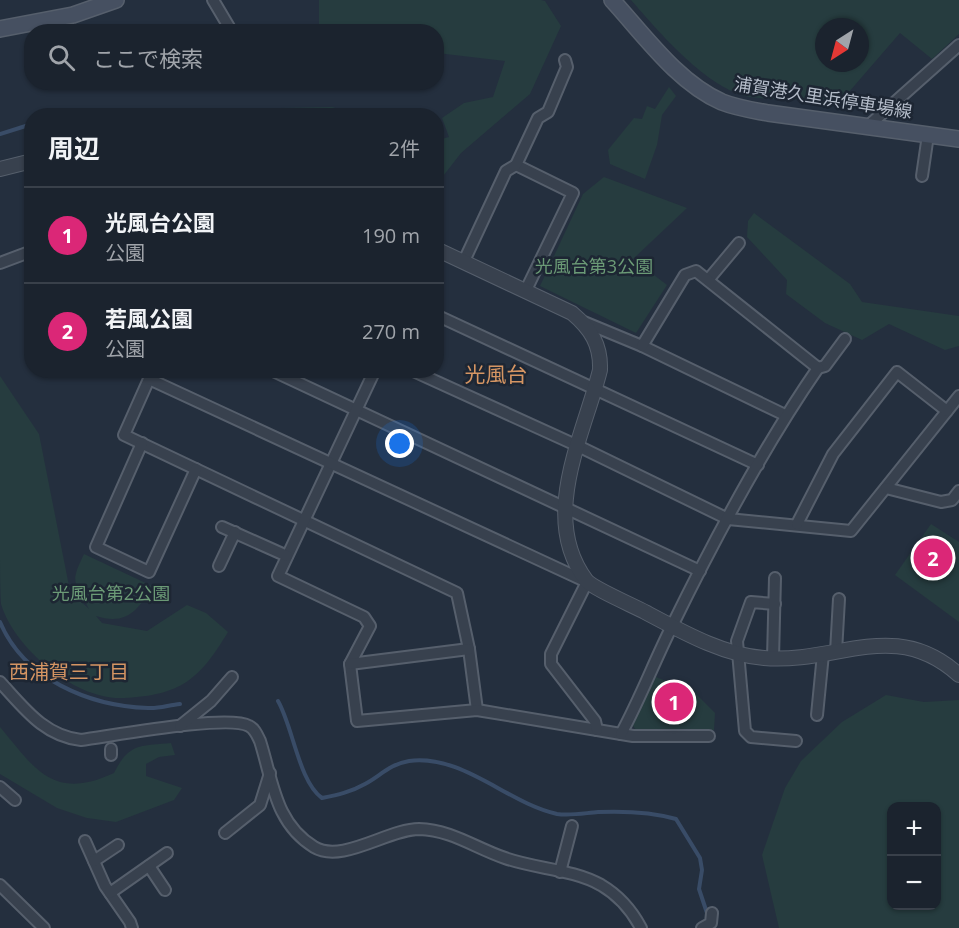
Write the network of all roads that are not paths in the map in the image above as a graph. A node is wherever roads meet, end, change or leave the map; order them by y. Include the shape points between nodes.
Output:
1 (116, 0) edge
2 (213, 0) edge
3 (612, 0) edge
4 (24, 24) edge
5 (26, 24) edge
6 (227, 24) edge
7 (0, 29) edge
8 (959, 45) edge
9 (565, 60) dead end
10 (867, 127) junction
11 (928, 135) junction
12 (959, 139) edge
13 (24, 163) edge
14 (516, 165) junction
15 (0, 169) edge
16 (922, 176) dead end
17 (739, 243) dead end
18 (444, 252) edge
19 (24, 254) edge
20 (464, 261) junction
21 (0, 262) edge
22 (708, 280) junction
23 (526, 290) junction
24 (444, 319) edge
25 (584, 322) junction
26 (845, 339) dead end
27 (642, 346) junction
28 (818, 368) junction
29 (150, 378) edge
30 (157, 378) edge
31 (289, 378) edge
32 (371, 378) edge
33 (429, 378) edge
34 (595, 390) junction
35 (959, 396) edge
36 (356, 410) junction
37 (947, 411) junction
38 (785, 415) junction
39 (142, 443) junction
40 (578, 446) junction
41 (330, 465) junction
42 (758, 465) junction
43 (196, 469) junction
44 (886, 488) junction
45 (959, 491) edge
46 (565, 507) junction
47 (728, 519) junction
48 (304, 520) junction
49 (796, 524) junction
50 (222, 526) dead end
51 (235, 532) junction
52 (287, 556) junction
53 (219, 566) dead end
54 (700, 571) junction
55 (776, 578) dead end
56 (587, 582) junction
57 (839, 599) dead end
58 (775, 604) junction
59 (672, 626) junction
60 (469, 650) junction
61 (736, 653) junction
62 (830, 653) junction
63 (773, 658) junction
64 (350, 664) junction
65 (959, 675) edge
66 (232, 677) dead end
67 (0, 682) edge
68 (477, 710) junction
69 (817, 715) dead end
70 (180, 726) junction
71 (597, 730) junction
72 (621, 734) junction
73 (709, 736) dead end
74 (796, 741) dead end
75 (270, 773) junction
76 (0, 787) edge
77 (15, 800) dead end
78 (572, 826) dead end
79 (225, 833) dead end
80 (85, 841) dead end
81 (118, 845) dead end
82 (167, 853) dead end
83 (94, 861) junction
84 (149, 866) junction
85 (560, 872) junction
86 (0, 885) edge
87 (165, 890) dead end
88 (110, 893) junction
89 (712, 913) dead end
90 (44, 928) edge
91 (132, 928) edge
92 (640, 928) edge
93 (702, 928) edge

1 - 5 main road via 73,15
2 - 6 street
3 - 10 main road, 浦賀港久里浜停車場線 via 670,64 719,100 748,109
4 - 7 main road
8 - 10 street
9 - 14 street via 567,67 548,112 538,118
10 - 11 main road, 浦賀港久里浜停車場線
11 - 12 main road, 浦賀港久里浜停車場線
11 - 16 street
13 - 15 street
14 - 20 street via 506,171
14 - 23 street via 573,193
17 - 22 street
18 - 20 street
19 - 21 street
20 - 23 street
22 - 27 street via 696,272 685,275
22 - 28 street
23 - 25 street
24 - 34 street
25 - 27 street
25 - 34 street via 596,339 600,354
26 - 28 street via 825,366
27 - 38 street
28 - 38 street
29 - 39 street via 123,435
30 - 41 street
31 - 36 street
32 - 36 street
33 - 40 street
34 - 40 street
34 - 42 street
35 - 37 street
36 - 41 street
36 - 46 street
37 - 44 street
37 - 49 street via 897,372 833,454
38 - 42 street
39 - 43 street
39 - 43 street via 96,548 149,572
40 - 46 street
40 - 47 street
41 - 48 street
41 - 56 street
42 - 47 street
43 - 48 street
44 - 45 street via 941,502 952,500
44 - 49 street via 851,531
46 - 54 street
46 - 56 street via 572,552
47 - 49 street
47 - 54 street
48 - 52 street
48 - 60 street via 457,593
50 - 51 street
51 - 52 street
51 - 53 street
52 - 64 street via 278,576 364,618 370,626
54 - 59 street
55 - 58 street
56 - 59 street
56 - 71 street via 551,654 550,664 595,721
57 - 62 street
58 - 61 street via 751,602
58 - 63 street
59 - 61 street
59 - 72 street
60 - 64 street
60 - 68 street
61 - 63 street
61 - 74 street via 745,731 751,737
62 - 63 street
62 - 65 street via 881,645 906,646 939,658
62 - 69 street
64 - 68 street via 357,721
66 - 70 street via 211,702
67 - 70 street via 47,730 59,737 81,740
68 - 71 street
70 - 75 street via 217,722 248,725 255,730
71 - 72 street
72 - 73 street
75 - 79 street via 260,805
75 - 85 street via 285,821 317,849 344,850 401,832 436,831 504,858
76 - 77 street
78 - 85 street
80 - 83 street
81 - 83 street
82 - 84 street
83 - 88 street
84 - 87 street
84 - 88 street
85 - 92 street via 601,885 626,906
86 - 90 street
88 - 91 street
89 - 93 street via 711,923

